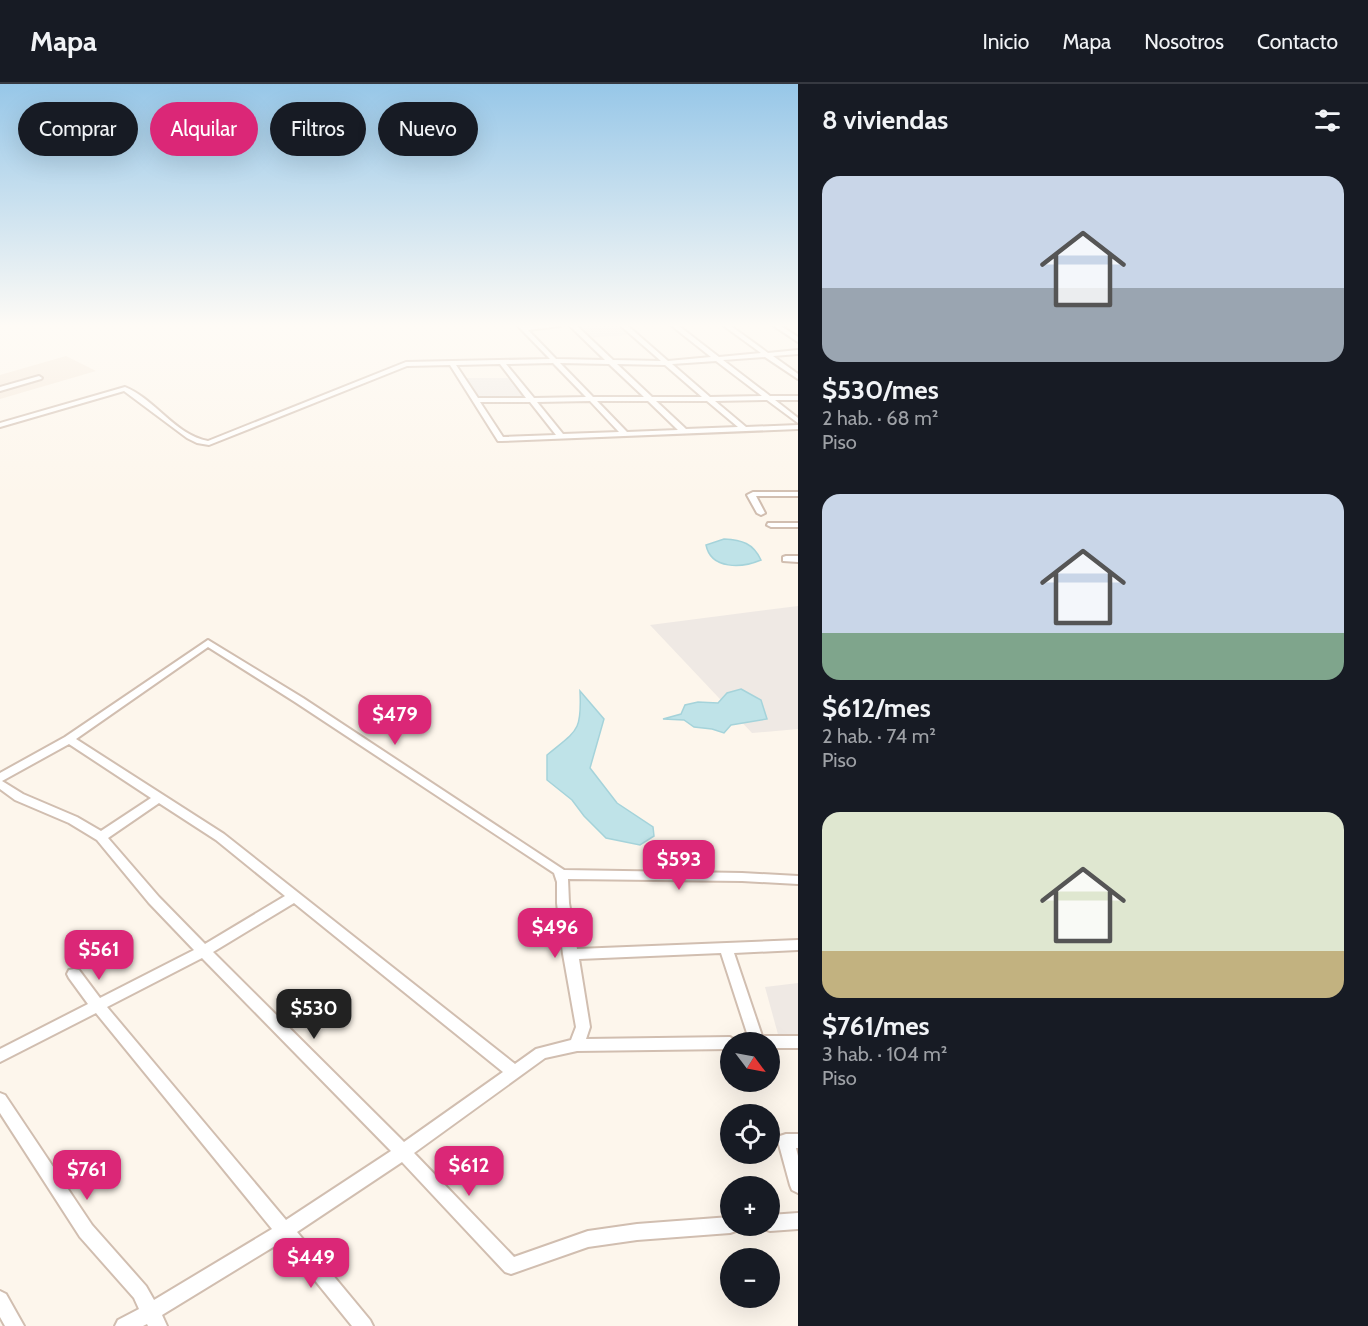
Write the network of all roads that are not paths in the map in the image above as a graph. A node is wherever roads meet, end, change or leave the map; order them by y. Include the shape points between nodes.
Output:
1 (16, 384) edge
2 (359, 384) edge
3 (465, 384) edge
4 (519, 384) edge
5 (576, 384) edge
6 (635, 384) edge
7 (692, 384) edge
8 (750, 384) edge
9 (0, 388) edge
10 (708, 398) junction
11 (768, 398) junction
12 (798, 398) edge
13 (474, 399) junction
14 (532, 399) junction
15 (591, 399) junction
16 (650, 399) junction
17 (798, 421) edge
18 (0, 425) edge
19 (798, 427) edge
20 (744, 429) junction
21 (684, 431) junction
22 (625, 434) junction
23 (561, 436) junction
24 (798, 495) edge
25 (760, 513) dead end
26 (771, 525) dead end
27 (798, 525) edge
28 (786, 559) dead end
29 (798, 560) edge
30 (69, 739) junction
31 (0, 778) edge
32 (0, 784) edge
33 (160, 797) junction
34 (101, 837) junction
35 (561, 874) junction
36 (798, 880) edge
37 (293, 897) junction
38 (798, 945) edge
39 (726, 948) junction
40 (203, 951) junction
41 (570, 954) junction
42 (75, 974) dead end
43 (98, 1006) junction
44 (754, 1032) edge
45 (780, 1042) edge
46 (798, 1042) edge
47 (720, 1043) edge
48 (577, 1045) junction
49 (0, 1056) edge
50 (513, 1071) junction
51 (0, 1100) edge
52 (798, 1141) edge
53 (403, 1152) junction
54 (798, 1185) edge
55 (798, 1221) edge
56 (780, 1222) edge
57 (720, 1227) edge
58 (286, 1230) junction
59 (0, 1300) edge
60 (155, 1319) edge
61 (15, 1326) edge
62 (124, 1326) edge
63 (364, 1326) edge

1 - 9 street
2 - 18 street via 209,443 200,442 125,390
3 - 13 street
4 - 14 street
5 - 15 street
6 - 16 street
7 - 10 street
8 - 11 street
10 - 11 street
10 - 16 street
10 - 20 street
11 - 12 street
11 - 17 street
13 - 14 street
13 - 23 street via 499,438
14 - 15 street
14 - 23 street
15 - 16 street
15 - 22 street
16 - 21 street
19 - 20 street
20 - 21 street
21 - 22 street
22 - 23 street
24 - 25 street via 753,494
26 - 27 street
28 - 29 street
30 - 31 street
30 - 33 street
30 - 35 street via 208,643
32 - 34 street
33 - 34 street
33 - 37 street via 220,837
34 - 40 street
35 - 36 street
35 - 41 street
37 - 40 street
37 - 50 street
38 - 39 street
39 - 41 street
39 - 44 street
40 - 43 street
40 - 53 street
41 - 48 street via 583,1027
42 - 43 street
43 - 49 street
43 - 58 street
45 - 46 street
47 - 48 street
48 - 50 street via 541,1053
50 - 53 street
51 - 60 street via 86,1231 140,1292
52 - 54 street via 786,1141
53 - 57 street via 511,1266 588,1239
53 - 58 street
55 - 56 street
58 - 60 street
58 - 63 street
59 - 61 street
60 - 62 street

